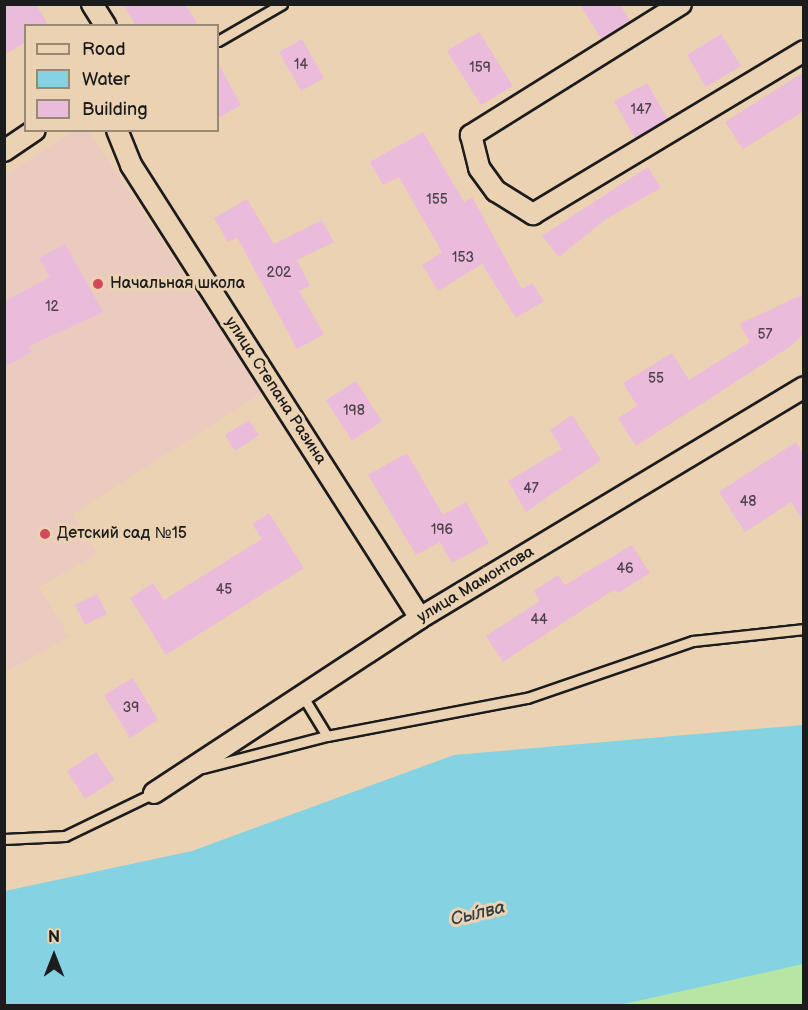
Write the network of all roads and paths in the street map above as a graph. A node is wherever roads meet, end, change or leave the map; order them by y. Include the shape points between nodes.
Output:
1 (92, 4) edge
2 (282, 4) edge
3 (681, 4) edge
4 (105, 24) edge
5 (219, 40) edge
6 (804, 51) edge
7 (32, 132) edge
8 (118, 132) edge
9 (4, 151) edge
10 (804, 387) edge
11 (420, 618) junction
12 (804, 629) edge
13 (302, 695) junction
14 (327, 736) junction
15 (185, 773) junction
16 (154, 793) joint
17 (4, 839) edge

1 - 4 street
2 - 5 lane
3 - 6 street via 471,135 479,168 496,191 533,214
7 - 9 street
8 - 11 street, улица Степана Разина via 131,165
10 - 11 street, улица Мамонтова
11 - 13 street, улица Мамонтова
12 - 14 lane via 693,641 527,698
13 - 14 lane
13 - 15 street, улица Мамонтова
14 - 15 lane
15 - 16 street, улица Мамонтова
16 - 17 lane via 65,836

